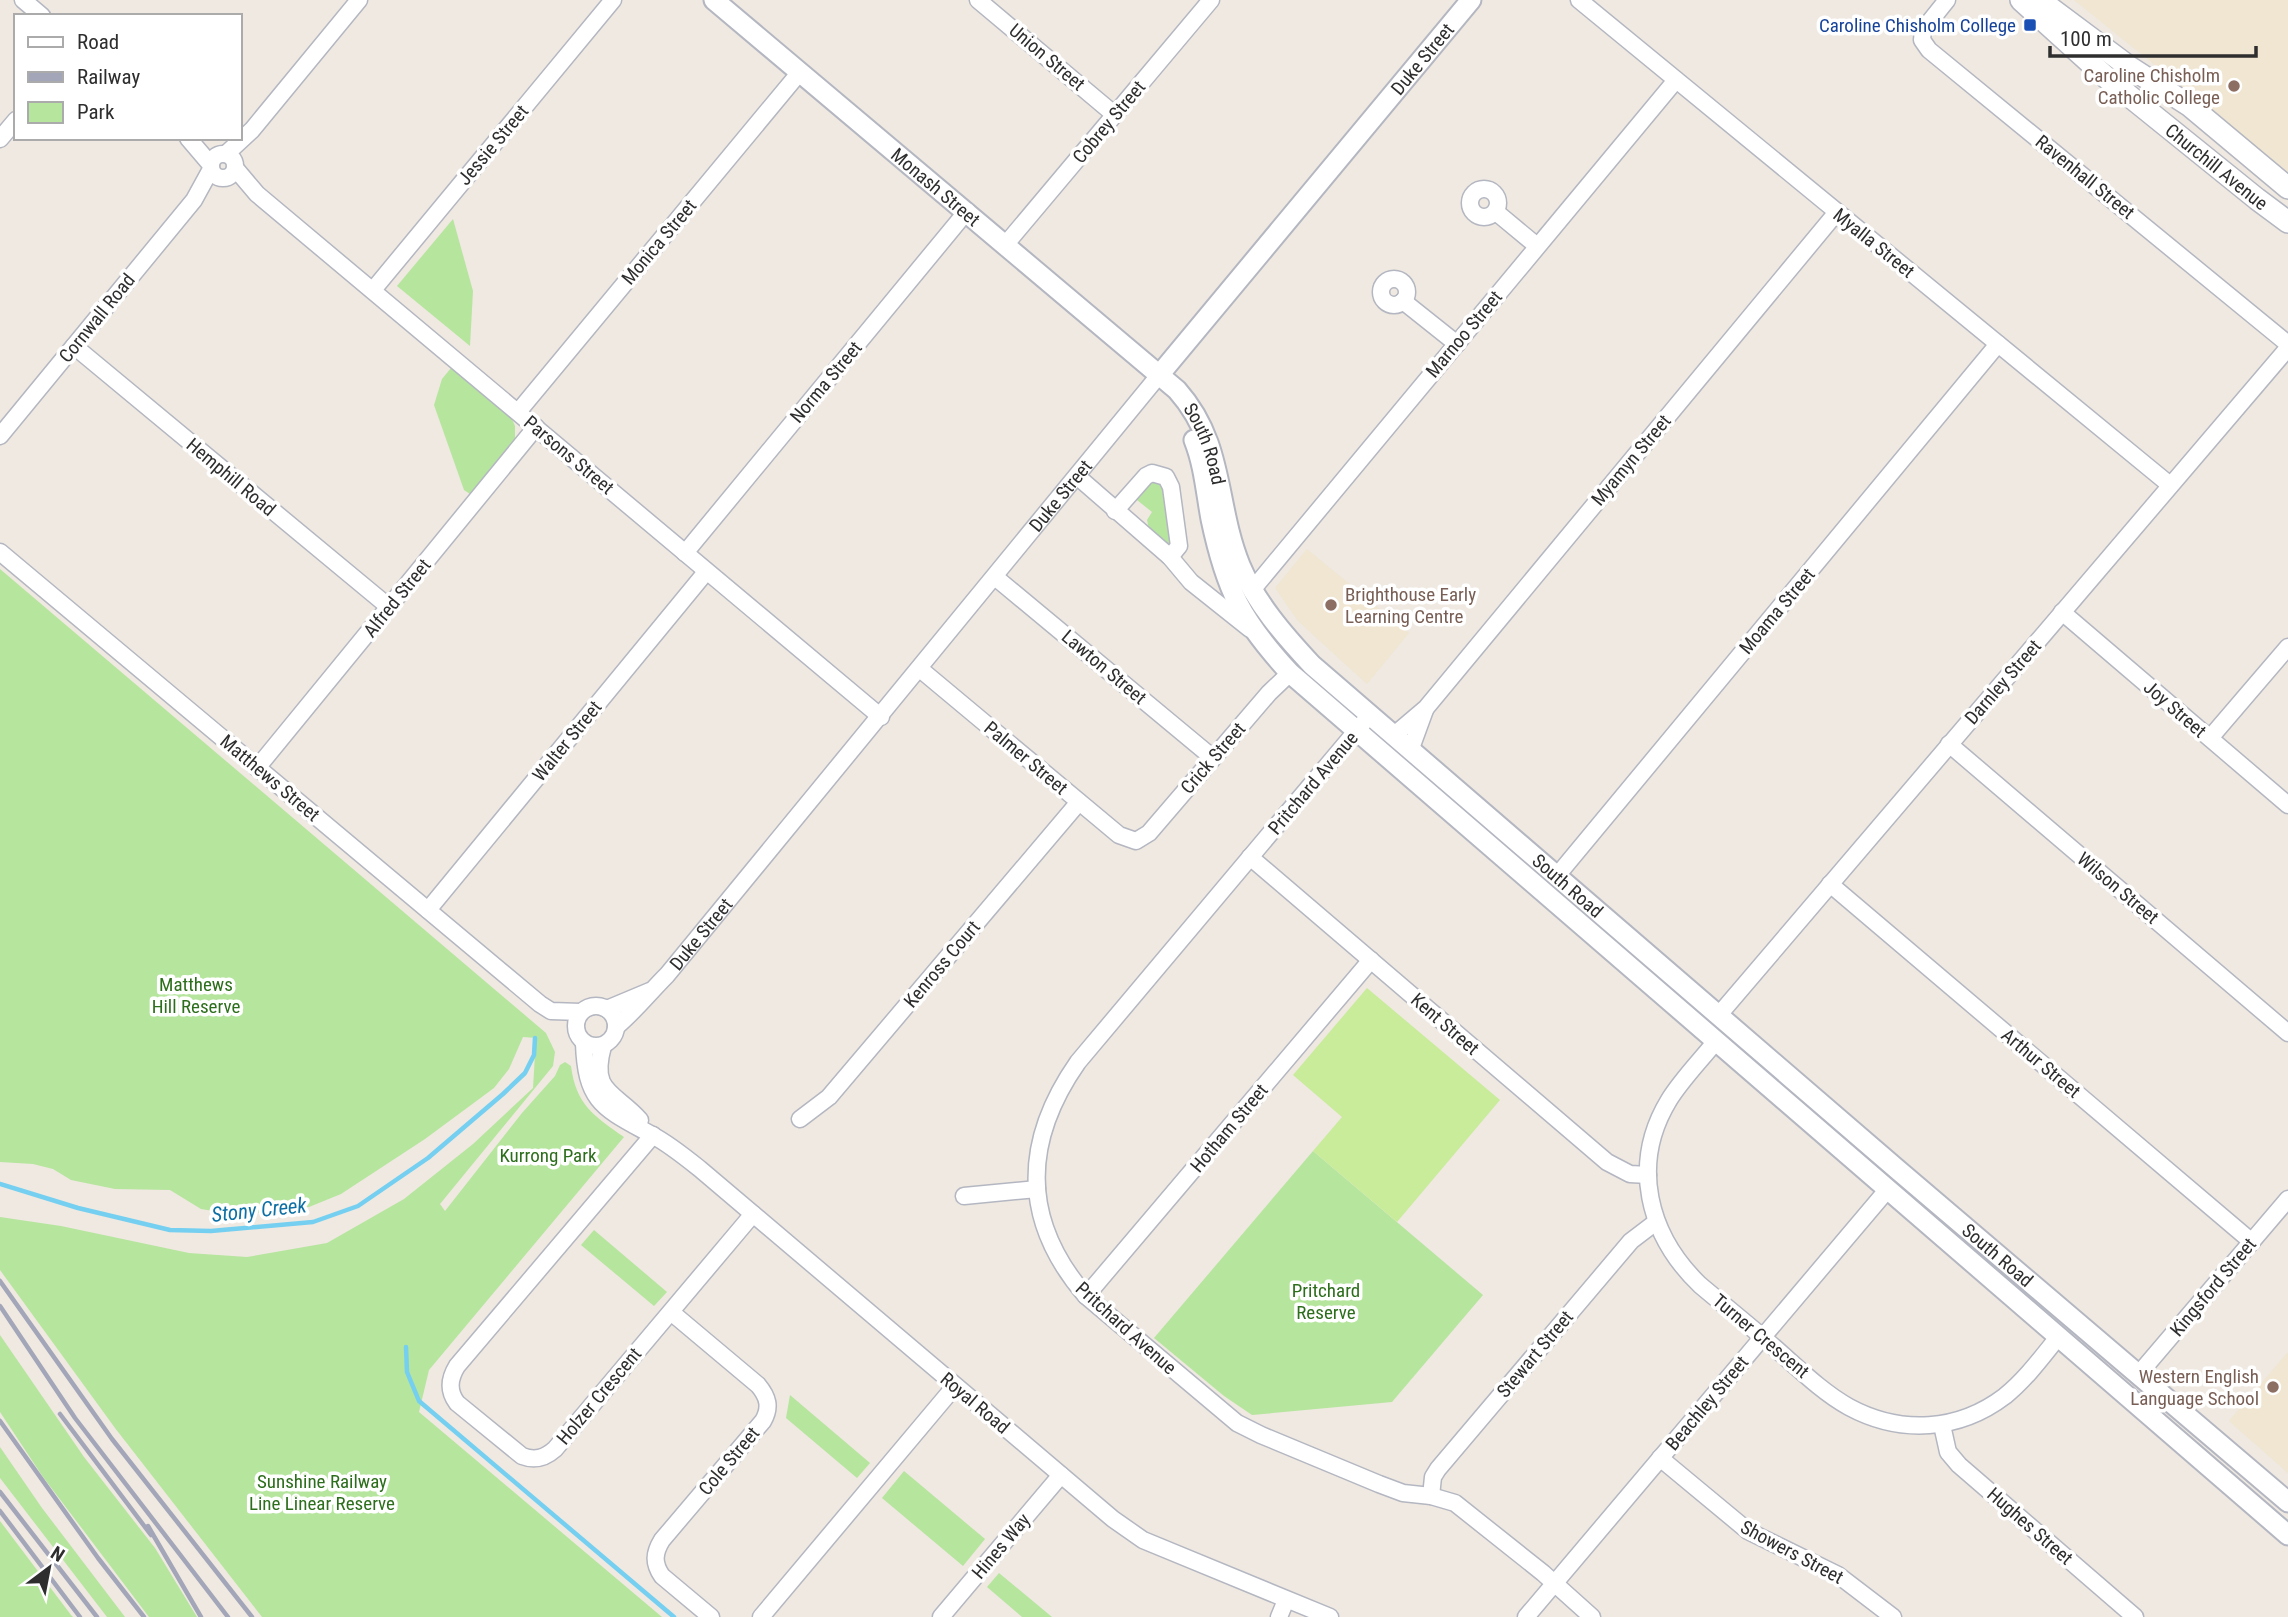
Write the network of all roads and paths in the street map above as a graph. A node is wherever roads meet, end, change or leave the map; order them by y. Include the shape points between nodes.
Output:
1 (23, 0) edge
2 (613, 0) edge
3 (714, 0) edge
4 (978, 0) edge
5 (1212, 0) edge
6 (1471, 0) edge
7 (1579, 0) edge
8 (1947, 0) edge
9 (2021, 0) edge
10 (2039, 0) edge
11 (352, 3) edge
12 (40, 14) edge
13 (800, 72) junction
14 (1676, 80) junction
15 (1115, 115) junction
16 (14, 122) edge
17 (0, 139) edge
18 (190, 140) edge
19 (223, 166) junction
20 (2288, 188) edge
21 (967, 211) junction
22 (1496, 212) dead end
23 (1837, 212) junction
24 (2288, 222) edge
25 (1006, 244) junction
26 (1537, 246) junction
27 (373, 290) junction
28 (1404, 301) dead end
29 (1457, 344) junction
30 (1998, 344) junction
31 (74, 346) junction
32 (2288, 346) edge
33 (1160, 374) junction
34 (518, 412) junction
35 (536, 427) junction
36 (0, 436) edge
37 (1078, 477) junction
38 (2170, 485) junction
39 (1115, 511) junction
40 (0, 552) edge
41 (685, 553) junction
42 (1170, 557) junction
43 (706, 572) junction
44 (995, 577) junction
45 (1253, 589) junction
46 (389, 607) junction
47 (2062, 612) junction
48 (1252, 630) junction
49 (2288, 647) edge
50 (920, 668) junction
51 (1290, 673) junction
52 (1426, 708) junction
53 (1370, 716) junction
54 (881, 717) junction
55 (1356, 731) junction
56 (1393, 736) junction
57 (2210, 738) junction
58 (1949, 744) junction
59 (1410, 751) junction
60 (1213, 758) junction
61 (257, 768) junction
62 (1079, 802) junction
63 (2288, 805) edge
64 (1136, 841) joint
65 (1251, 857) junction
66 (1556, 877) junction
67 (1830, 884) junction
68 (428, 910) junction
69 (1371, 960) junction
70 (650, 992) junction
71 (540, 1004) junction
72 (607, 1009) junction
73 (581, 1012) junction
74 (1718, 1016) junction
75 (616, 1027) junction
76 (2288, 1032) edge
77 (581, 1041) junction
78 (1716, 1041) junction
79 (603, 1045) junction
80 (800, 1119) dead end
81 (653, 1135) junction
82 (1898, 1170) junction
83 (1648, 1175) junction
84 (1037, 1189) junction
85 (1888, 1189) junction
86 (964, 1196) dead end
87 (2288, 1199) edge
88 (753, 1214) junction
89 (1656, 1222) junction
90 (2252, 1242) junction
91 (1086, 1296) junction
92 (671, 1312) junction
93 (2059, 1336) junction
94 (1762, 1337) junction
95 (2138, 1375) junction
96 (955, 1386) junction
97 (2124, 1393) junction
98 (1942, 1425) junction
99 (1660, 1458) junction
100 (1060, 1475) junction
101 (1431, 1496) junction
102 (2288, 1503) edge
103 (2288, 1535) edge
104 (1553, 1584) junction
105 (1286, 1600) junction
106 (711, 1617) edge
107 (761, 1617) edge
108 (941, 1617) edge
109 (1279, 1617) edge
110 (1329, 1617) edge
111 (1526, 1617) edge
112 (1592, 1617) edge
113 (1893, 1617) edge
114 (2135, 1617) edge

1 - 12 street
2 - 27 street, Jessie Street
3 - 13 street, Monash Street
4 - 15 street, Union Street
5 - 15 street, Cobrey Street
6 - 33 street, Duke Street
7 - 14 street, Myalla Street
8 - 32 street, Ravenhall Street via 1923,30 1922,40 1929,50
9 - 24 main road, Churchill Avenue via 2117,86
10 - 20 main road, Churchill Avenue via 2190,106
11 - 19 street, Cornwall Road
13 - 21 street, Monash Street
13 - 34 street, Monica Street
14 - 23 street, Myalla Street
14 - 26 street, Marnoo Street
15 - 25 street, Cobrey Street
16 - 17 street
18 - 19 street, Parsons Street
19 - 27 street, Parsons Street
19 - 31 street, Cornwall Road
21 - 25 street, Monash Street
21 - 41 street, Norma Street
22 - 26 street
23 - 30 street, Myalla Street
23 - 52 street, Myamyn Street
25 - 33 street, Monash Street
26 - 29 street, Marnoo Street
27 - 34 street, Parsons Street
28 - 29 street
29 - 45 street, Marnoo Street
30 - 38 street, Myalla Street
30 - 66 street, Moama Street
31 - 36 street, Cornwall Road
31 - 46 street, Hemphill Road
32 - 38 street, Darnley Street
33 - 37 street, Duke Street
33 - 45 street, South Road via 1190,404 1206,433 1240,565
33 - 48 street, South Road via 1200,455 1226,578
34 - 35 street, Parsons Street
35 - 41 street, Parsons Street
35 - 46 street, Alfred Street
37 - 39 street, South Road
37 - 44 street, Duke Street
38 - 47 street, Darnley Street
39 - 42 street, South Road
39 - 42 street via 1146,476 1166,477 1180,546
40 - 61 street, Matthews Street
41 - 43 street, Parsons Street
42 - 48 street, South Road via 1191,582
43 - 54 street, Parsons Street
43 - 68 street, Walter Street
44 - 50 street, Duke Street
44 - 60 street, Lawton Street
45 - 53 street, South Road via 1303,656
46 - 61 street, Alfred Street
47 - 57 street, Joy Street
47 - 58 street, Darnley Street
48 - 51 street, South Road
49 - 57 street
50 - 54 street, Duke Street
50 - 62 street, Palmer Street
51 - 55 street, South Road
51 - 60 street, Crick Street
52 - 56 street, Myamyn Street
52 - 59 street, Myamyn Street
53 - 55 street, Pritchard Avenue
53 - 56 street, South Road
54 - 70 street, Duke Street
55 - 65 street, Pritchard Avenue
55 - 78 street, South Road
56 - 59 street, South Road
57 - 63 street, Joy Street
58 - 67 street, Darnley Street
58 - 76 street, Wilson Street
59 - 66 street, South Road
60 - 64 street, Crick Street via 1149,833
61 - 68 street, Matthews Street
62 - 64 street, Palmer Street via 1119,835
62 - 80 street, Kenross Court via 829,1097
65 - 69 street, Kent Street
65 - 84 street, Pritchard Avenue via 1060,1088 1038,1146
66 - 74 street, South Road
67 - 74 street, Darnley Street
67 - 90 street, Arthur Street
68 - 71 street, Matthews Street
69 - 83 street, Kent Street via 1607,1162 1630,1174
69 - 91 street, Hotham Street
70 - 72 street, Duke Street
70 - 75 street, Duke Street
71 - 73 street, Matthews Street via 551,1011
71 - 77 street, Matthews Street
72 - 73 street via 593,1006
72 - 75 street
73 - 77 street via 575,1025
74 - 78 street
74 - 82 street, South Road
75 - 79 street
77 - 79 street
77 - 81 street, Royal Road via 594,1095 608,1110
78 - 83 street, Turner Crescent via 1666,1107 1652,1142
78 - 85 street, South Road
79 - 81 street, Royal Road via 599,1073 605,1087
81 - 88 street, Royal Road
81 - 92 street, Holzer Crescent via 457,1366 450,1380 453,1398 522,1456 543,1457 555,1449
82 - 85 street
82 - 95 street, South Road
83 - 89 street, Turner Crescent
84 - 86 street
84 - 91 street, Pritchard Avenue via 1054,1252
85 - 93 street, South Road
85 - 94 street, Beachley Street
87 - 90 street, Kingsford Street
88 - 92 street, Holzer Crescent
88 - 96 street, Royal Road
89 - 94 street, Turner Crescent via 1685,1270
89 - 101 street, Stewart Street via 1631,1241 1438,1469
90 - 95 street, Kingsford Street
91 - 101 street, Pritchard Avenue via 1237,1423 1379,1484
92 - 106 street, Cole Street via 758,1385 767,1399 763,1420 654,1555 662,1576
93 - 97 street, South Road
93 - 98 street, Turner Crescent via 2005,1396 1988,1408
94 - 98 street, Turner Crescent via 1850,1407 1890,1422
94 - 99 street, Beachley Street
95 - 97 street
95 - 102 street, South Road
96 - 100 street, Royal Road
96 - 107 street
97 - 103 street, South Road
98 - 114 street, Hughes Street via 1948,1452 1959,1465
99 - 104 street, Beachley Street
99 - 113 street, Showers Street via 1748,1531 1838,1575
100 - 105 street, Royal Road via 1132,1534
100 - 108 street, Hines Way
101 - 104 street, Pritchard Avenue via 1467,1510
104 - 111 street, Beachley Street
104 - 112 street, Pritchard Avenue
105 - 109 street
105 - 110 street, Royal Road

